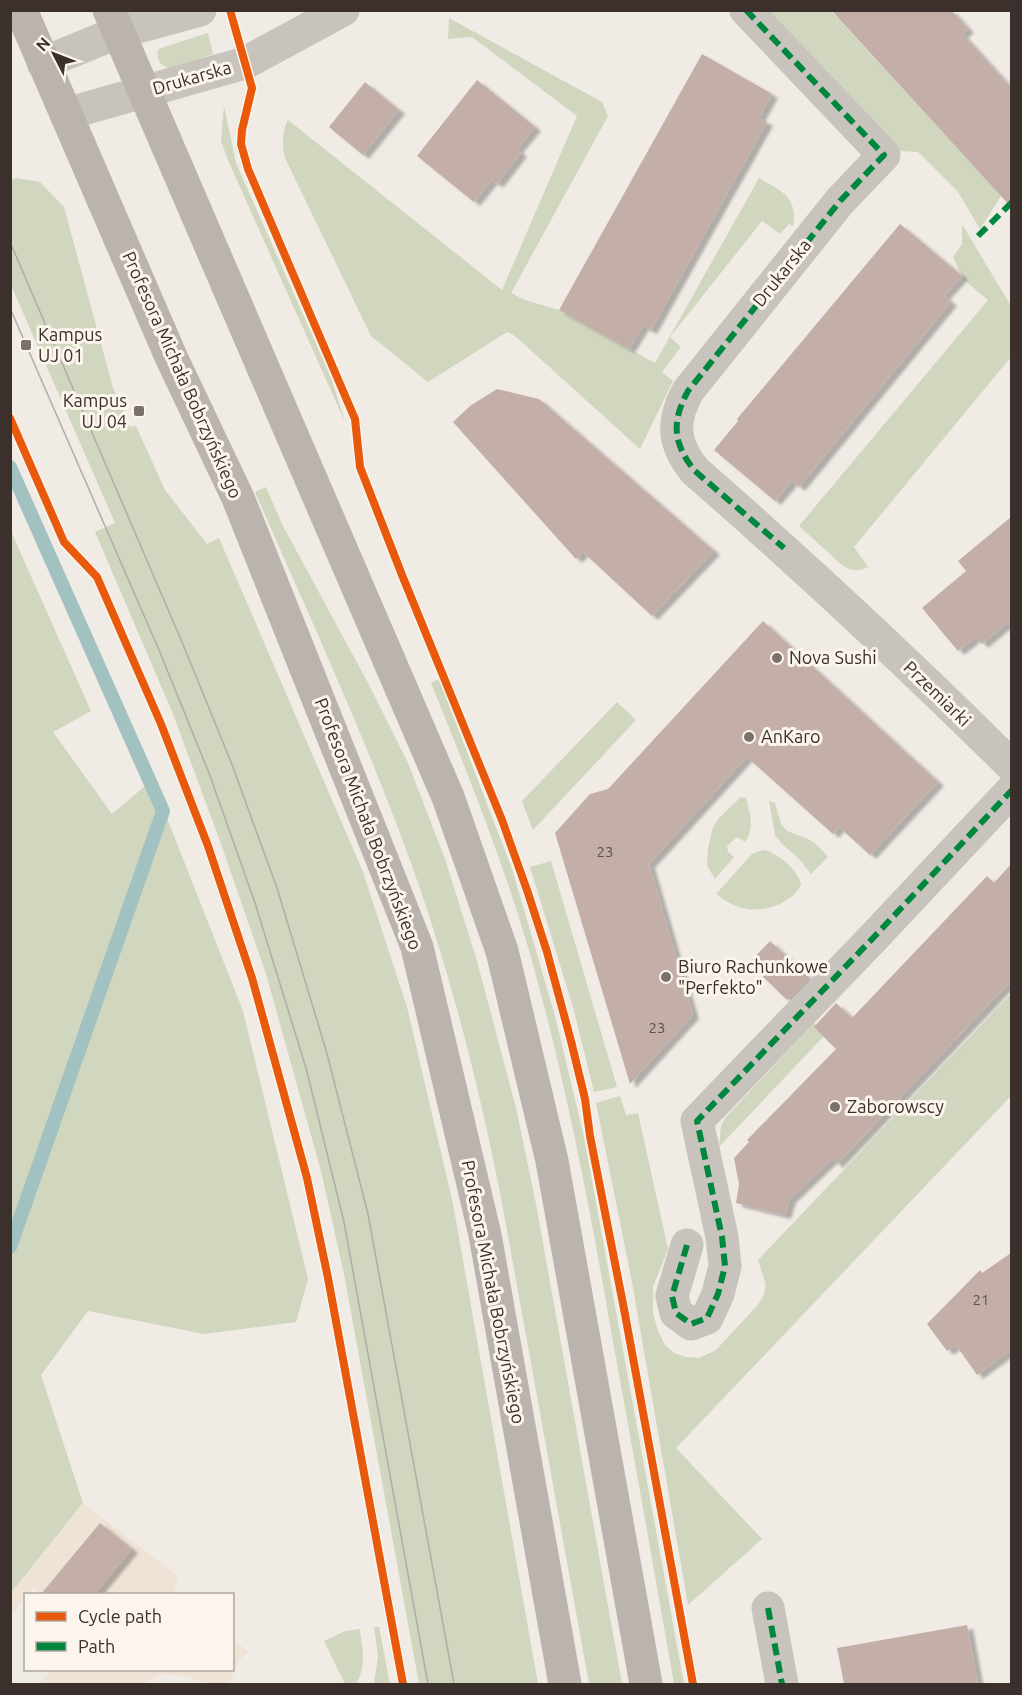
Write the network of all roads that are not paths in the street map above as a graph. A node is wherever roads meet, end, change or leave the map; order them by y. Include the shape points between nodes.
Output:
1 (21, 10) edge
2 (200, 10) edge
3 (343, 10) edge
4 (746, 10) edge
5 (114, 21) edge
6 (43, 63) junction
7 (144, 92) junction
8 (66, 114) junction
9 (784, 548) joint
10 (1011, 766) edge
11 (1011, 790) edge
12 (687, 1245) dead end
13 (768, 1608) dead end
14 (565, 1684) edge
15 (646, 1684) edge
16 (782, 1684) edge

1 - 6 main road, Profesora Michała Bobrzyńskiego
2 - 5 street
3 - 7 street, Drukarska via 245,63
4 - 9 street, Drukarska via 884,155 840,201 680,405 676,429 684,458
5 - 6 street
5 - 7 main road
6 - 8 main road, Profesora Michała Bobrzyńskiego
7 - 8 street, Drukarska
7 - 15 main road via 448,797 502,951 552,1161
8 - 14 main road, Profesora Michała Bobrzyńskiego via 172,359 238,498 417,947 485,1236
9 - 10 street, Przemiarki
11 - 12 street via 697,1120 725,1266 707,1318 691,1324 676,1313 672,1296
13 - 16 street

